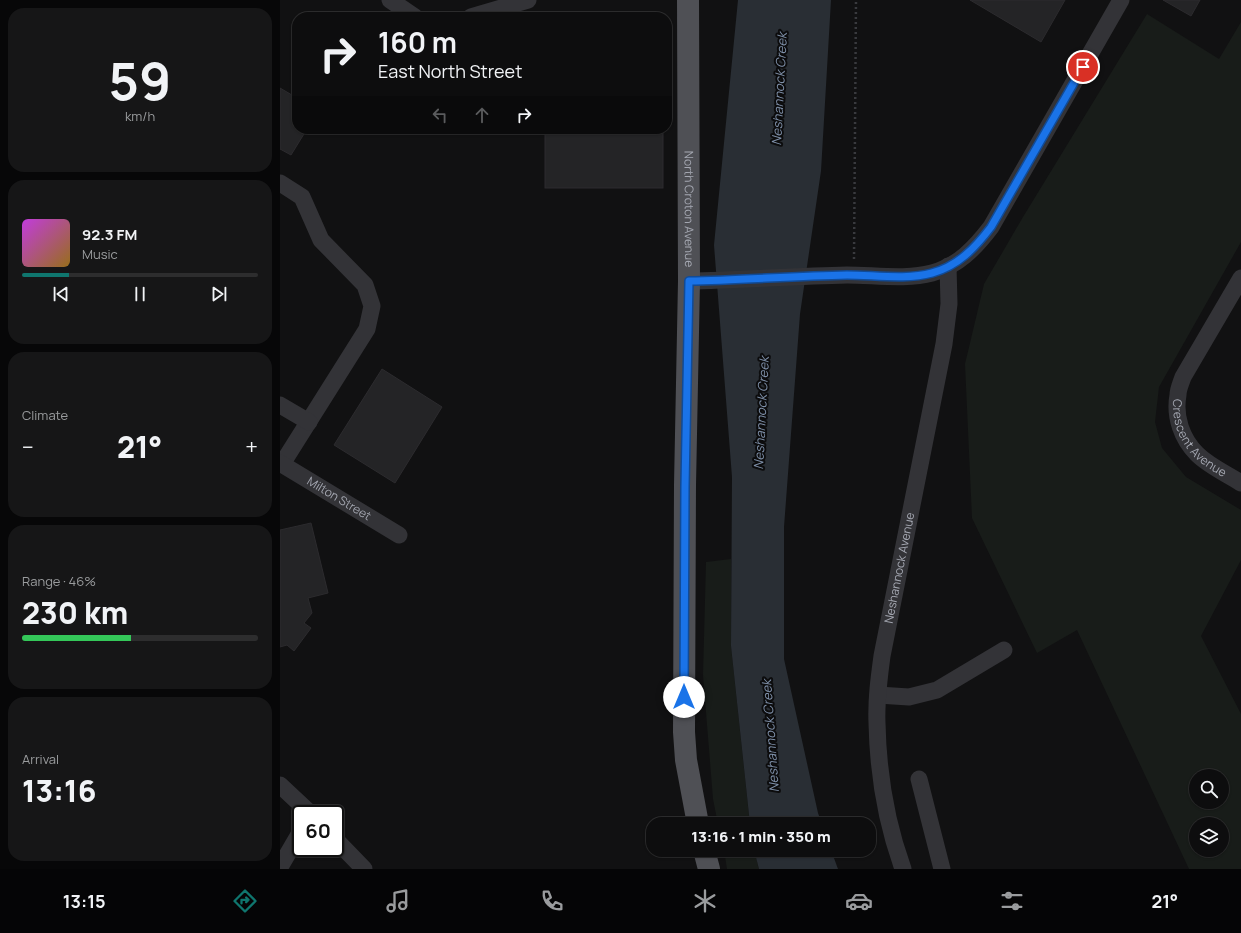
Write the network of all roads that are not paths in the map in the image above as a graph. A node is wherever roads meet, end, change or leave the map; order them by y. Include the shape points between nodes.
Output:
1 (390, 0) edge
2 (528, 0) edge
3 (688, 0) edge
4 (1121, 0) edge
5 (408, 12) edge
6 (488, 12) edge
7 (280, 183) edge
8 (948, 266) junction
9 (1241, 278) edge
10 (689, 281) junction
11 (280, 404) edge
12 (309, 422) junction
13 (281, 463) edge
14 (1241, 483) edge
15 (399, 535) dead end
16 (1004, 650) dead end
17 (878, 695) junction
18 (919, 779) dead end
19 (280, 785) edge
20 (301, 805) edge
21 (697, 817) edge
22 (292, 847) edge
23 (344, 848) edge
24 (706, 857) edge
25 (280, 868) edge
26 (364, 869) edge
27 (709, 869) edge
28 (903, 869) edge
29 (942, 869) edge

1 - 5 street
2 - 6 street
3 - 10 main road, North Croton Avenue
4 - 8 street via 991,227 964,257
7 - 12 street via 302,197 321,240 365,285 372,306 367,329
8 - 10 street via 933,273 917,276 850,268
8 - 17 street, Neshannock Avenue via 949,304 944,344 882,656
9 - 14 street, Crescent Avenue via 1183,377 1178,394 1177,412 1186,440 1197,454
10 - 21 main road, North Croton Avenue via 684,732 686,760
11 - 12 street
12 - 13 street
13 - 15 street, Milton Street
16 - 17 street via 937,690 909,697
17 - 28 street, Neshannock Avenue via 880,772 886,806
18 - 29 street
19 - 20 street
22 - 25 street
23 - 26 street
24 - 27 main road

